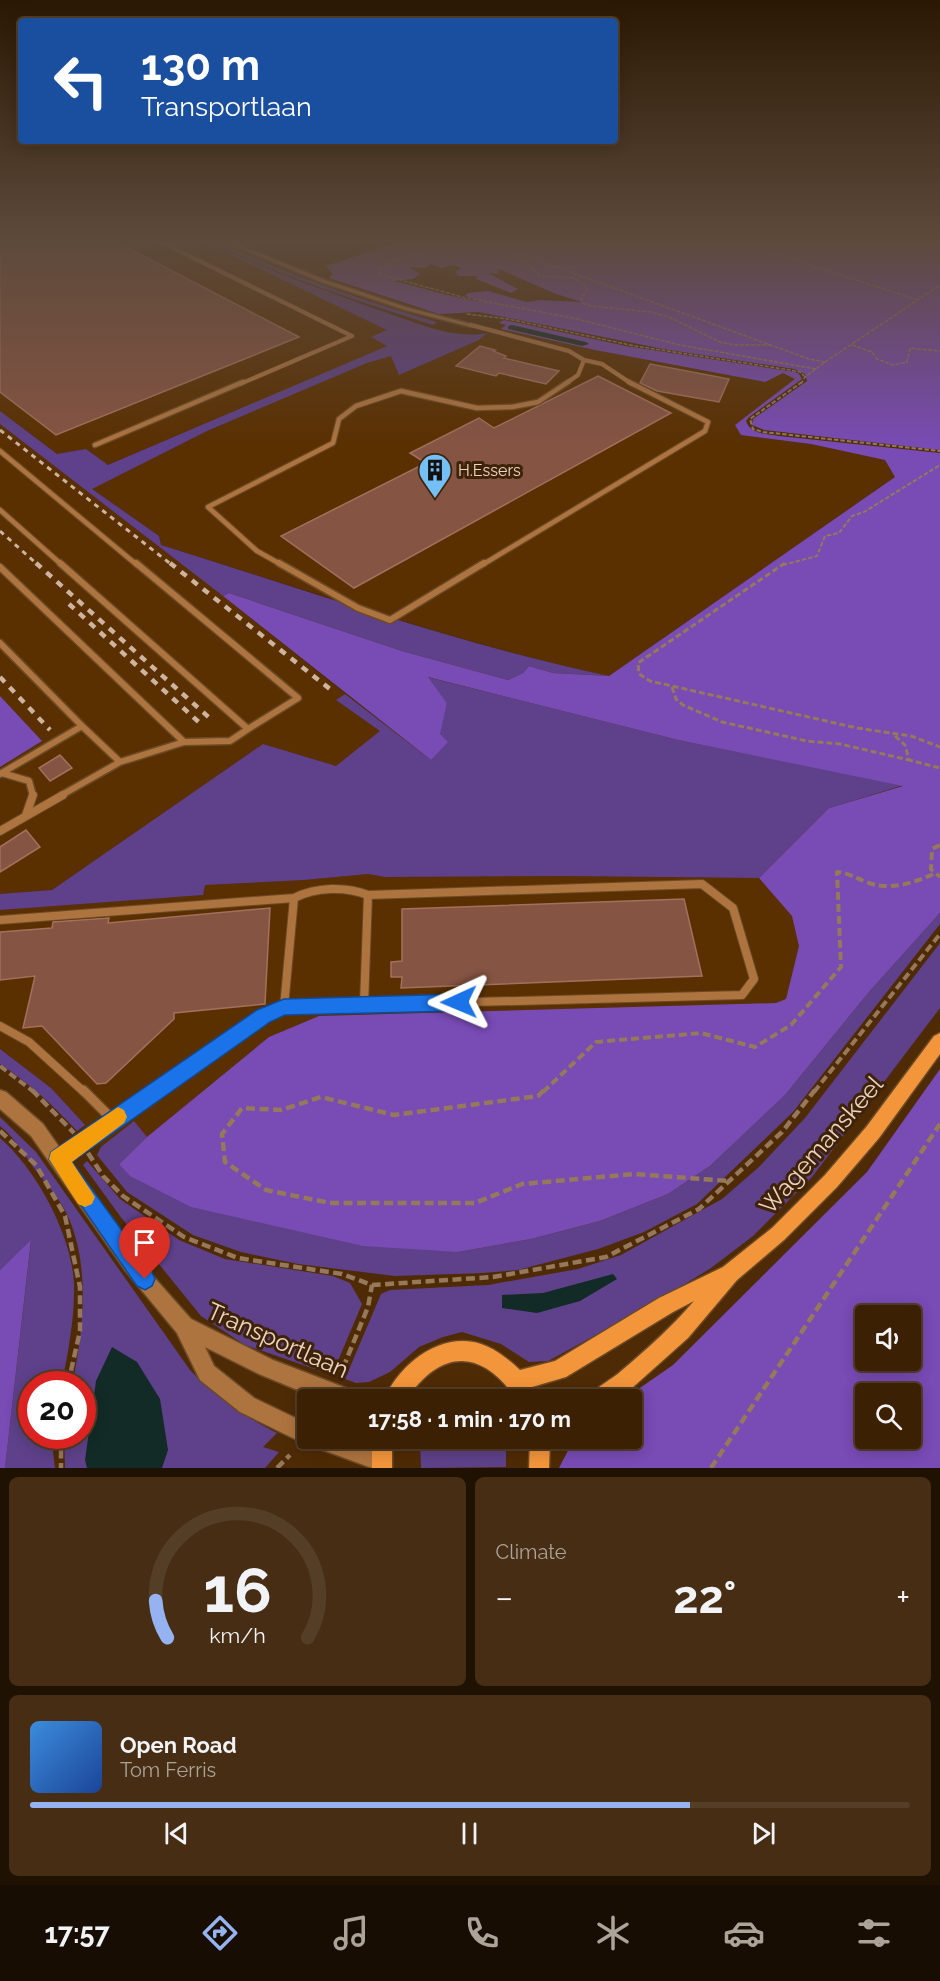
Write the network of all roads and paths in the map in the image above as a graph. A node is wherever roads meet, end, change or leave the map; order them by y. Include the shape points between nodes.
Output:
1 (298, 310) edge
2 (410, 310) edge
3 (528, 310) edge
4 (625, 310) edge
5 (676, 310) edge
6 (904, 310) edge
7 (501, 319) dead end
8 (471, 325) joint
9 (851, 345) junction
10 (777, 346) junction
11 (940, 351) edge
12 (584, 360) junction
13 (825, 362) junction
14 (816, 369) junction
15 (805, 377) junction
16 (95, 445) dead end
17 (0, 451) edge
18 (940, 451) edge
19 (940, 465) edge
20 (0, 510) edge
21 (0, 567) edge
22 (0, 643) edge
23 (672, 687) junction
24 (82, 726) junction
25 (248, 729) junction
26 (894, 735) junction
27 (184, 742) junction
28 (940, 747) edge
29 (909, 760) junction
30 (120, 762) junction
31 (940, 768) edge
32 (1, 774) edge
33 (26, 815) junction
34 (0, 831) edge
35 (940, 845) edge
36 (938, 875) edge
37 (368, 895) junction
38 (294, 898) junction
39 (0, 920) edge
40 (940, 934) edge
41 (364, 1005) junction
42 (284, 1007) junction
43 (0, 1026) edge
44 (940, 1041) edge
45 (0, 1066) edge
46 (0, 1098) edge
47 (112, 1120) junction
48 (940, 1124) edge
49 (0, 1131) edge
50 (81, 1143) junction
51 (58, 1159) junction
52 (729, 1181) junction
53 (730, 1273) junction
54 (372, 1285) junction
55 (184, 1326) junction
56 (343, 1368) dead end
57 (71, 1371) edge
58 (518, 1380) junction
59 (316, 1389) edge
60 (400, 1389) edge
61 (522, 1389) edge
62 (614, 1389) edge
63 (297, 1429) edge
64 (61, 1449) edge
65 (344, 1449) edge
66 (540, 1449) edge
67 (290, 1455) dead end
68 (382, 1464) edge
69 (61, 1468) edge
70 (277, 1468) edge
71 (539, 1468) edge
72 (711, 1468) edge

1 - 16 lane via 352,336
2 - 8 street
3 - 14 path via 680,345
4 - 10 path via 669,317 720,342
5 - 10 path
6 - 9 path
7 - 15 path via 635,346 790,370
8 - 12 lane via 569,351
9 - 11 path via 893,365 907,362 910,348
9 - 13 path
10 - 13 path
12 - 12 lane via 602,364 623,379 708,422 705,431 390,620 358,608 257,551 208,507 333,443 339,419 356,406 401,391 477,408 538,402 578,375
13 - 14 path
14 - 15 path
15 - 18 path via 750,419 753,429
17 - 25 lane via 298,698
19 - 23 path via 852,516 839,533 825,536 817,556 787,562 638,663 639,674
20 - 25 lane
21 - 27 lane
22 - 24 lane
23 - 26 path
23 - 29 path via 683,705 722,722
24 - 30 lane
24 - 32 lane
25 - 27 lane via 230,741
26 - 28 path via 911,736
26 - 29 path via 905,745
27 - 30 lane
29 - 31 path
30 - 33 lane
32 - 33 lane via 29,781 33,795
33 - 34 lane
35 - 36 path via 932,849 931,869
36 - 52 path via 914,883 874,885 851,873 837,872 841,967 791,1025 755,1047 701,1033 596,1042 538,1096 394,1114 321,1097 280,1110 242,1108 222,1134 225,1162 266,1190 330,1203 475,1203 522,1184 634,1174
37 - 38 lane via 358,890 304,891
37 - 41 lane
37 - 41 lane via 702,884 733,908 754,980 742,995
38 - 39 lane
38 - 42 lane
40 - 52 path via 782,1132
41 - 42 lane
42 - 47 lane via 263,1016
43 - 47 lane via 31,1043
44 - 53 main road, Wagemanskeel via 873,1132 831,1181 778,1234
45 - 50 path via 59,1113
46 - 51 street, Transportlaan via 37,1130
47 - 50 lane
48 - 72 path
49 - 57 path via 36,1165 65,1216 80,1287 80,1331
50 - 51 lane
50 - 54 path via 103,1176 123,1196 184,1237 238,1258 342,1274
51 - 55 street, Transportlaan via 132,1263
52 - 54 path via 699,1209 606,1257 493,1277
53 - 58 main road, Wagemanskeel via 666,1305 559,1370
53 - 62 main road, Wagemanskeel via 681,1331
54 - 56 path via 368,1307
55 - 59 street, Transportlaan
55 - 63 street, Transportlaan via 207,1373 247,1404
58 - 60 main road via 497,1361 474,1351 449,1351 425,1361
58 - 61 main road
64 - 69 path
65 - 68 street
66 - 71 main road
67 - 70 path

